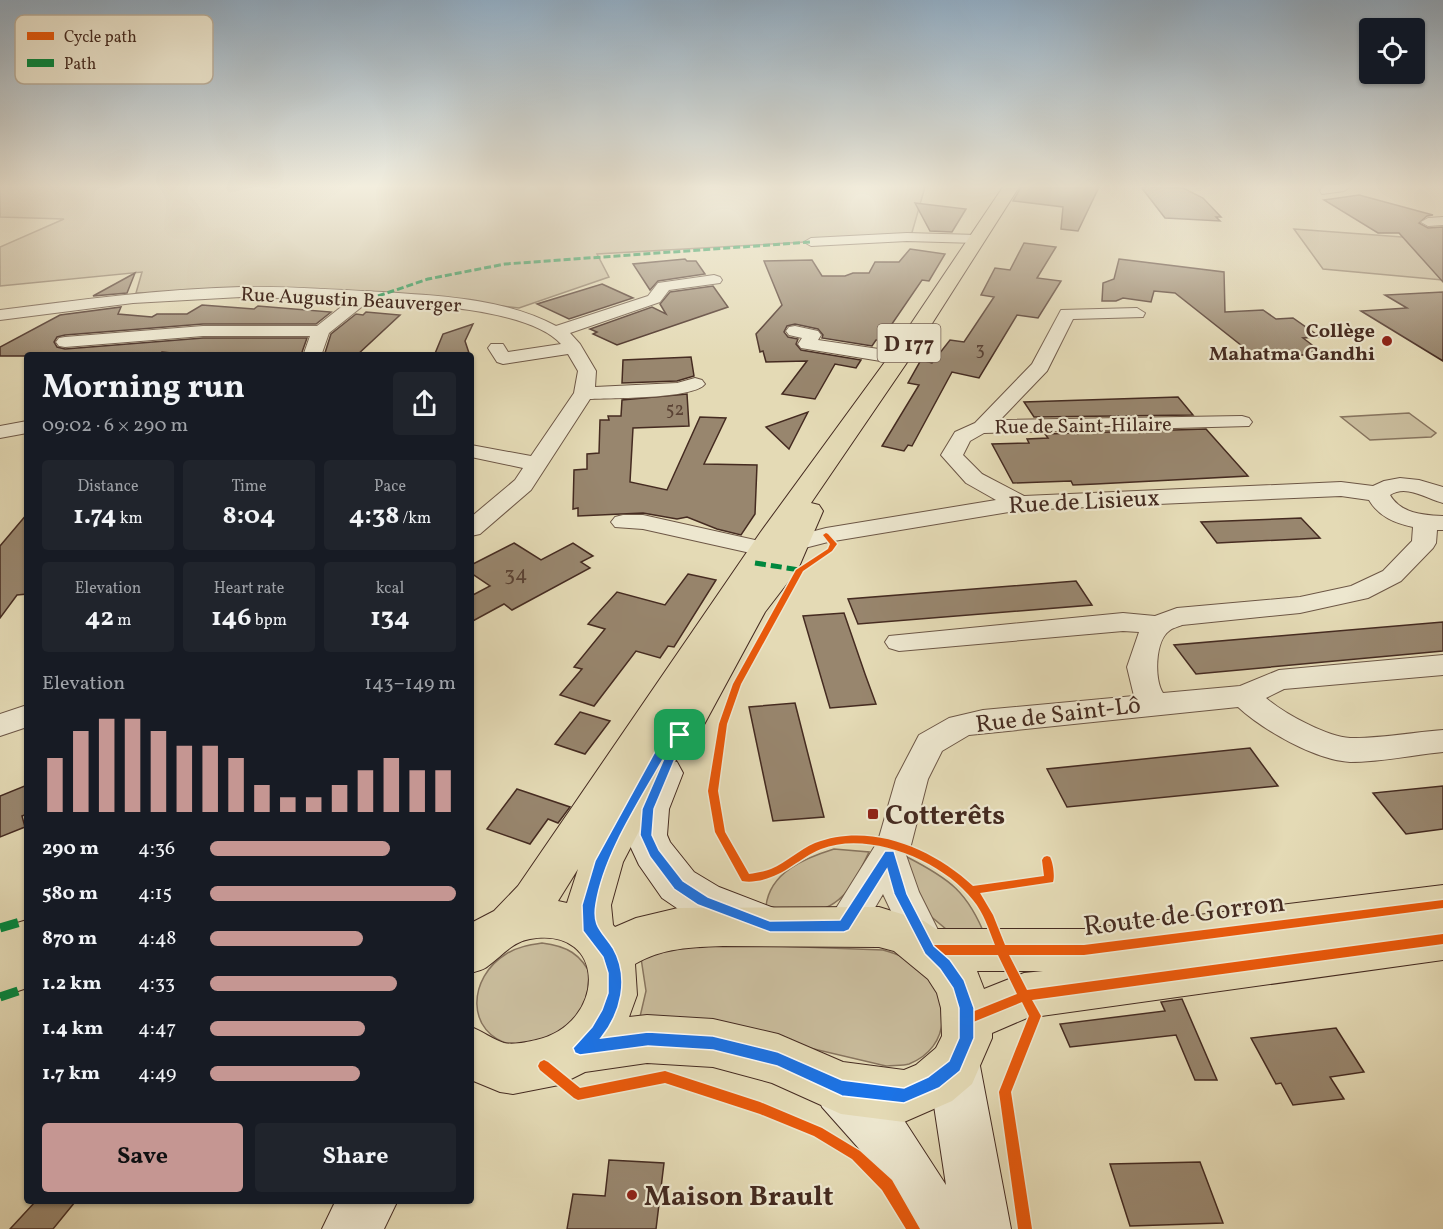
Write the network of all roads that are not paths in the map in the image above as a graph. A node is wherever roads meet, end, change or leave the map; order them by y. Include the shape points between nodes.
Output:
1 (973, 244) edge
2 (714, 280) dead end
3 (366, 296) junction
4 (1137, 313) dead end
5 (0, 315) edge
6 (321, 331) junction
7 (795, 331) dead end
8 (555, 332) junction
9 (65, 342) dead end
10 (497, 348) dead end
11 (574, 348) junction
12 (313, 352) edge
13 (899, 358) junction
14 (695, 384) dead end
15 (584, 393) junction
16 (1242, 422) dead end
17 (24, 427) edge
18 (982, 427) junction
19 (0, 432) edge
20 (474, 452) edge
21 (538, 463) junction
22 (1437, 491) edge
23 (1378, 494) junction
24 (1020, 503) junction
25 (623, 522) dead end
26 (1434, 523) edge
27 (474, 526) edge
28 (779, 546) junction
29 (1158, 625) junction
30 (899, 642) dead end
31 (1443, 665) edge
32 (1245, 696) junction
33 (1154, 703) junction
34 (24, 717) edge
35 (0, 724) edge
36 (680, 735) junction
37 (1443, 741) edge
38 (889, 855) junction
39 (1443, 904) edge
40 (844, 926) junction
41 (770, 927) junction
42 (1443, 939) edge
43 (483, 941) edge
44 (24, 942) edge
45 (599, 943) junction
46 (0, 949) edge
47 (929, 950) junction
48 (24, 967) edge
49 (0, 975) edge
50 (960, 1043) junction
51 (580, 1048) junction
52 (474, 1054) edge
53 (842, 1088) junction
54 (367, 1204) edge
55 (351, 1229) edge
56 (939, 1229) edge
57 (982, 1229) edge

1 - 13 main road, D 177
2 - 8 street via 664,286 654,299
3 - 5 street, Rue Augustin Beauverger via 241,292 133,298
3 - 6 street
3 - 8 street, Rue Augustin Beauverger via 477,306 519,316
4 - 18 street via 1066,314 1040,367
6 - 9 street via 203,332
6 - 12 street
7 - 13 street via 812,334 807,344
8 - 11 street, Rue Augustin Beauverger
10 - 11 street via 503,357
11 - 15 street, Rue Augustin Beauverger via 587,371
13 - 28 main road, D 177 via 838,445
14 - 15 street via 678,389
15 - 21 street
16 - 18 street, Rue de Saint-Hilaire
17 - 19 street
18 - 24 street, Rue de Saint-Hilaire via 968,432 956,443 952,455 964,472
20 - 21 street
21 - 27 street via 523,485
22 - 23 street via 1393,485 1382,488
23 - 24 street, Rue de Lisieux via 1341,489
23 - 26 street via 1380,501 1398,514
24 - 28 street, Rue de Lisieux
25 - 28 street via 643,522
26 - 29 street via 1424,543 1392,576 1359,592 1300,605 1177,617
28 - 36 main road, D 177 via 782,568 750,609
28 - 43 main road, D 177 via 534,900
29 - 30 street via 1123,622
29 - 33 street, Rue de Saint-Lô via 1141,667 1146,691
31 - 32 street via 1279,680
32 - 33 street
32 - 37 street via 1265,714 1323,744 1348,750
33 - 38 street, Rue de Saint-Lô via 983,721 960,726 930,743 912,779
34 - 35 street
36 - 41 main road via 648,809 646,835 654,853 678,885 703,901
36 - 45 main road, D 177 via 661,751 602,861 589,905
38 - 40 street, Rue de Saint-Lô
38 - 47 street via 901,894
39 - 47 main road, Route de Gorron via 1084,950
40 - 41 main road
40 - 47 main road via 879,927 908,935
41 - 45 main road via 678,928
42 - 50 main road via 1024,996
43 - 45 main road via 539,918 566,920
44 - 46 main road
45 - 51 main road via 615,973 615,993 597,1032
47 - 50 main road via 945,964 959,985 966,1008
48 - 49 main road
50 - 53 main road via 934,1083 904,1096
50 - 57 main road
51 - 52 main road via 534,1067 504,1068
51 - 53 main road via 648,1039 713,1043 778,1059
53 - 56 main road via 881,1133
54 - 55 main road

